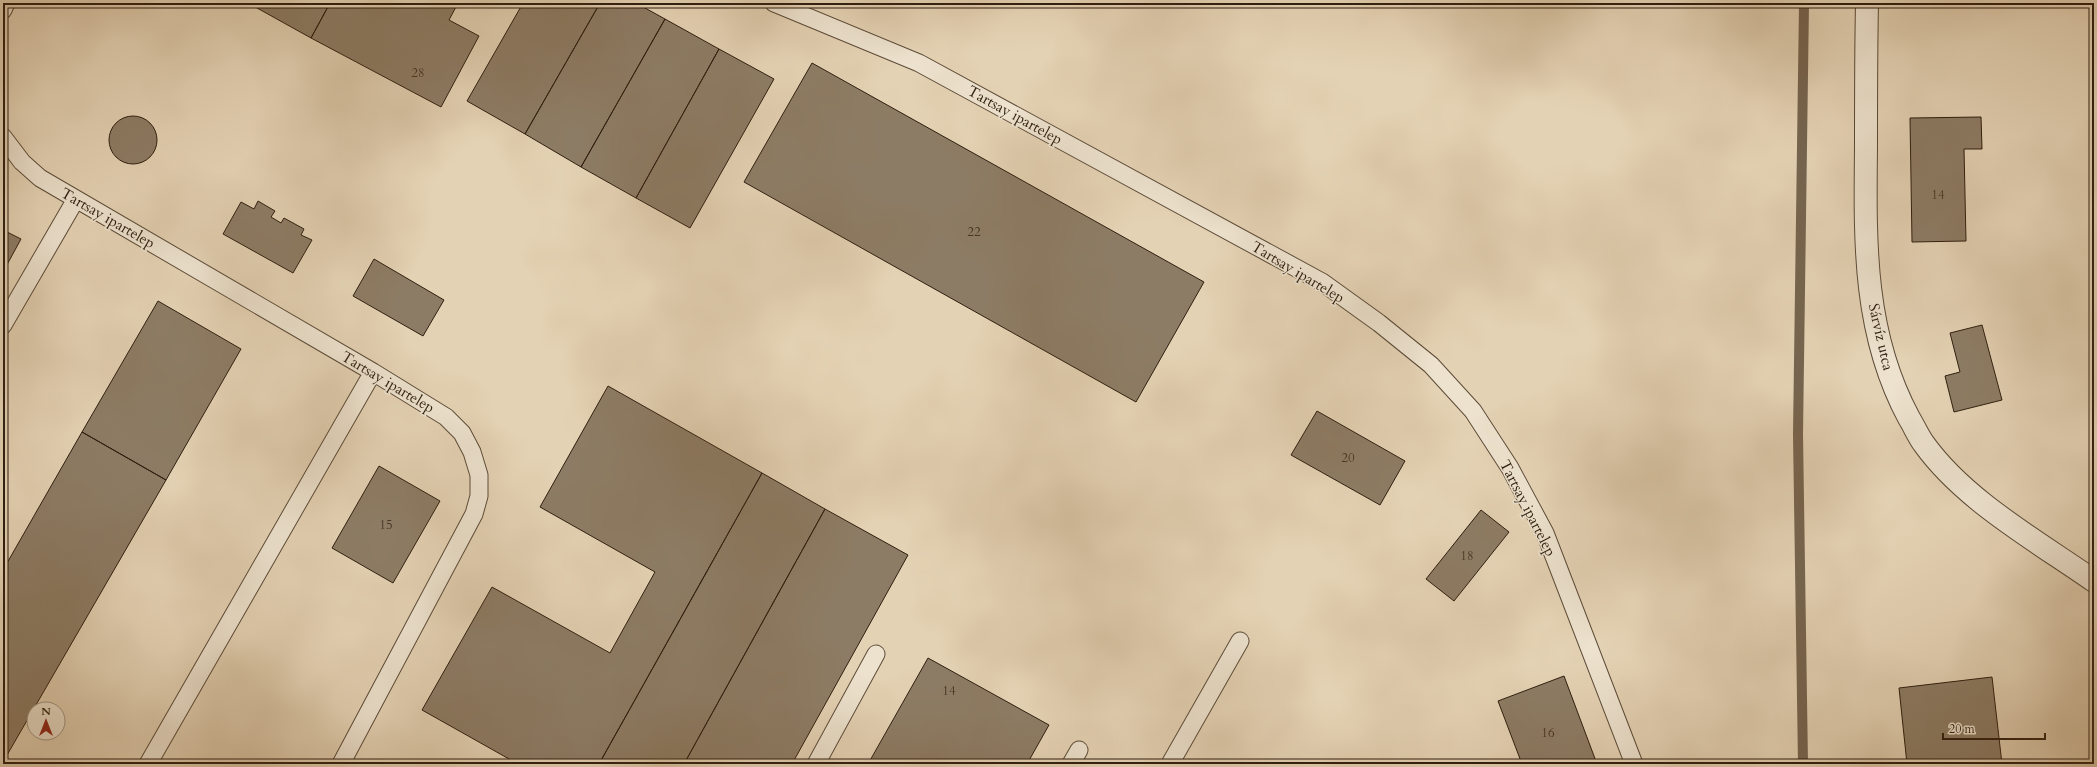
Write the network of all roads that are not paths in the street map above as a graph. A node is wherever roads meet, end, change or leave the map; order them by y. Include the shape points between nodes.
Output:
1 (6, 3) edge
2 (774, 3) edge
3 (1867, 3) edge
4 (3, 10) edge
5 (3, 137) edge
6 (76, 200) junction
7 (3, 325) edge
8 (373, 372) junction
9 (2094, 581) edge
10 (1240, 641) dead end
11 (876, 654) dead end
12 (148, 764) edge
13 (341, 764) edge
14 (816, 764) edge
15 (1170, 764) edge
16 (1634, 764) edge

1 - 4 lane
2 - 16 lane, Tartsay ipartelep via 919,63 1322,282 1431,365 1472,411 1510,468 1545,533
3 - 9 street, Sárvíz utca via 1865,223 1876,328 1886,368 1923,444 1957,481 2007,521
5 - 6 lane, Tartsay ipartelep via 22,162 40,178
6 - 7 lane
6 - 8 lane, Tartsay ipartelep
8 - 12 lane
8 - 13 lane, Tartsay ipartelep via 446,417 462,433 472,452 479,475 479,496 474,514
10 - 15 lane
11 - 14 lane

